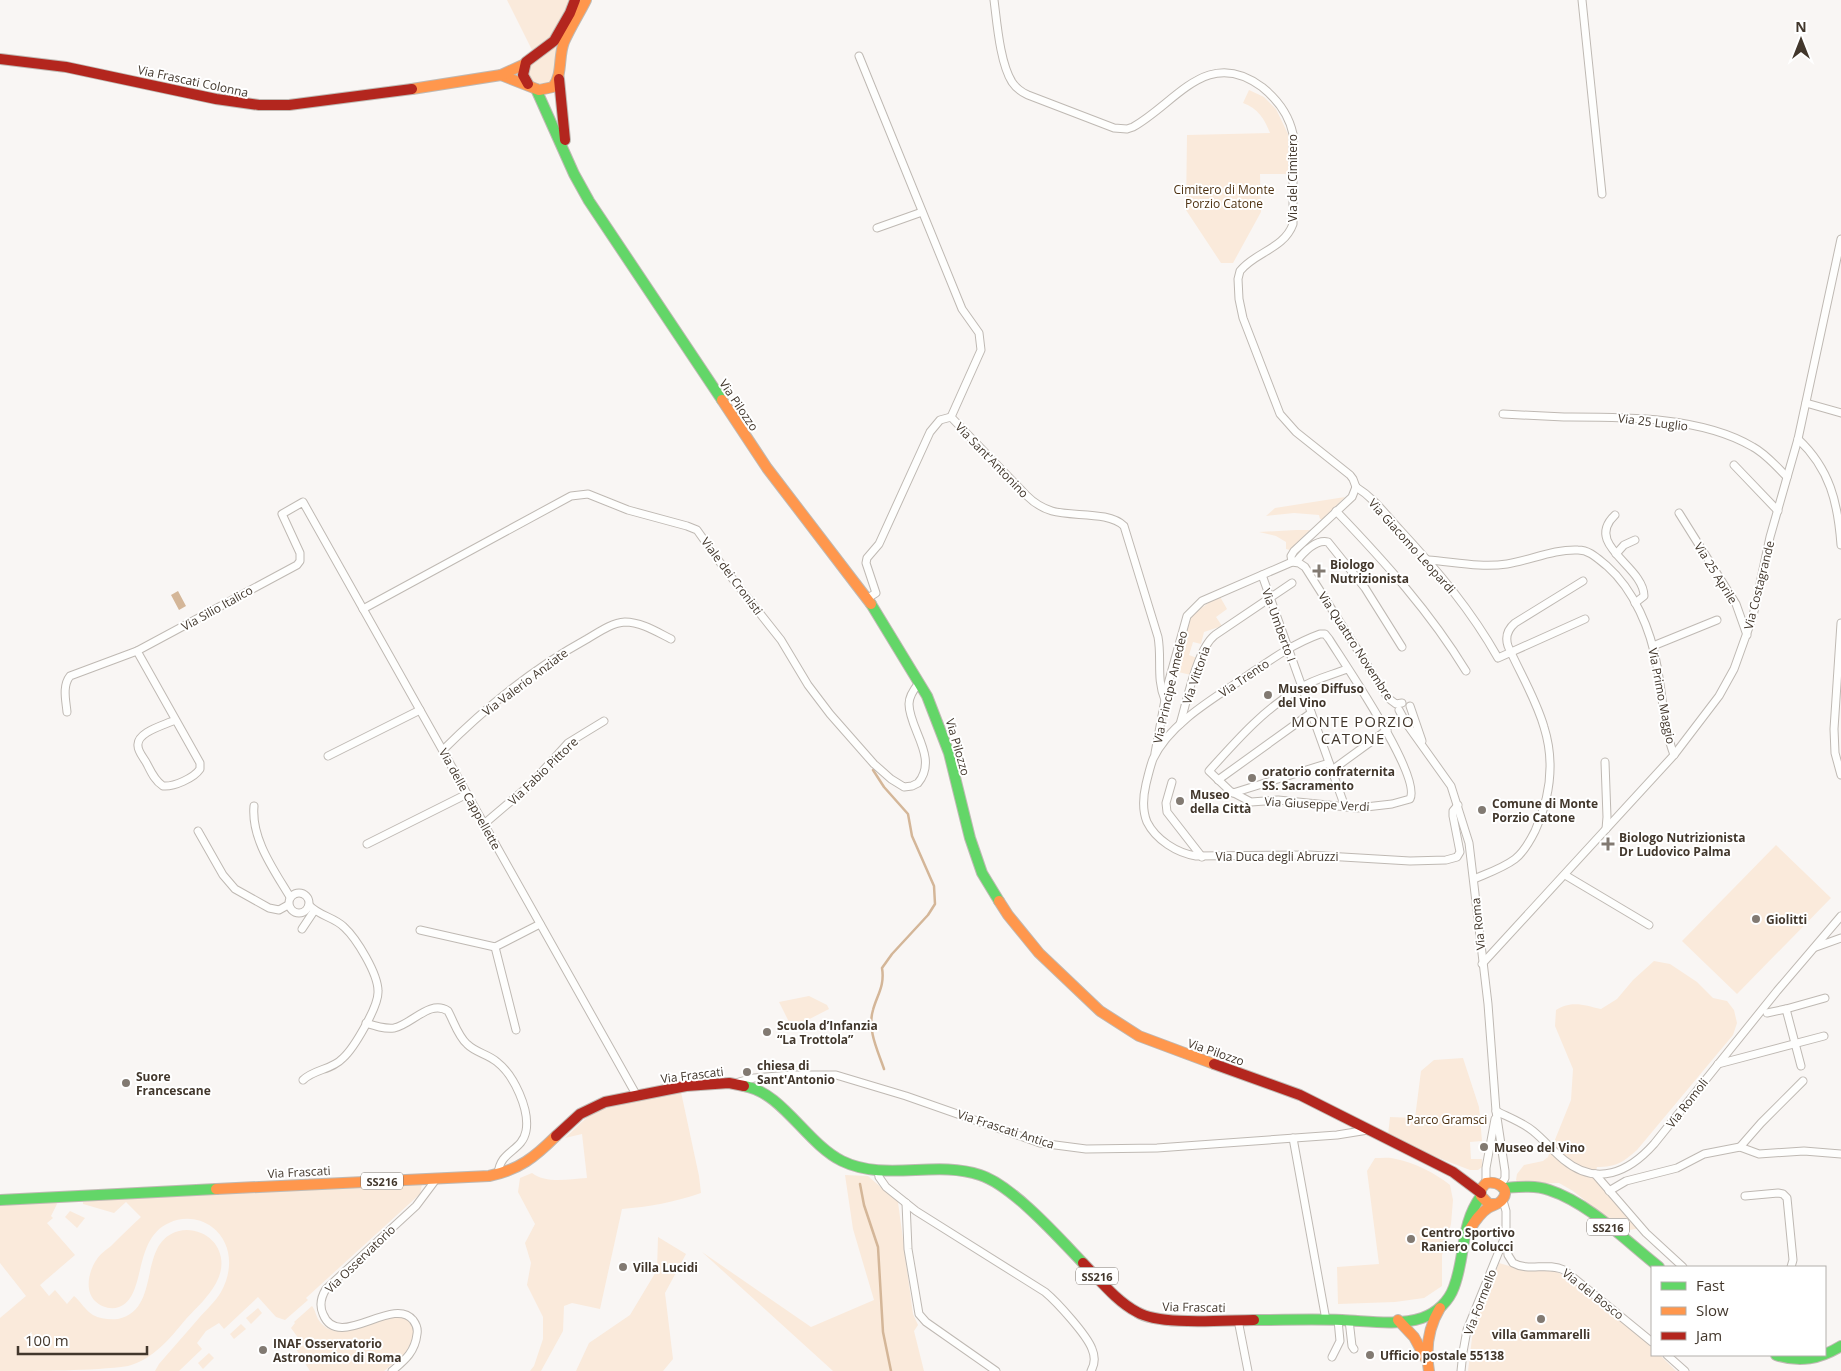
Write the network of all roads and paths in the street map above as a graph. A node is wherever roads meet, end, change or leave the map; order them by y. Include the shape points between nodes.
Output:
1 (575, 0) edge
2 (586, 0) edge
3 (994, 0) edge
4 (1582, 0) edge
5 (859, 56) dead end
6 (0, 59) edge
7 (525, 64) junction
8 (501, 75) junction
9 (559, 79) junction
10 (532, 87) junction
11 (568, 163) junction
12 (1602, 194) dead end
13 (922, 212) junction
14 (877, 228) dead end
15 (1841, 239) edge
16 (1806, 403) junction
17 (1841, 413) edge
18 (1503, 414) dead end
19 (951, 417) junction
20 (1798, 439) junction
21 (1734, 464) dead end
22 (1787, 477) junction
23 (1356, 488) junction
24 (303, 502) joint
25 (1336, 511) junction
26 (1778, 511) junction
27 (1679, 512) dead end
28 (1615, 515) dead end
29 (1635, 540) dead end
30 (1841, 545) edge
31 (1616, 554) junction
32 (1428, 560) junction
33 (1294, 562) junction
34 (1262, 575) junction
35 (1584, 581) dead end
36 (1292, 583) dead end
37 (868, 598) junction
38 (1270, 598) junction
39 (1635, 603) junction
40 (363, 609) junction
41 (1585, 619) dead end
42 (1717, 620) dead end
43 (1841, 623) edge
44 (1747, 635) junction
45 (671, 639) dead end
46 (1653, 646) junction
47 (1402, 647) dead end
48 (1288, 648) junction
49 (137, 652) junction
50 (1510, 653) junction
51 (1347, 669) junction
52 (1466, 671) dead end
53 (919, 683) junction
54 (1302, 687) junction
55 (1165, 700) junction
56 (1400, 707) junction
57 (420, 710) junction
58 (67, 712) dead end
59 (1311, 713) junction
60 (175, 720) junction
61 (604, 721) dead end
62 (1180, 725) junction
63 (1386, 730) junction
64 (1170, 735) joint
65 (1424, 748) junction
66 (442, 750) junction
67 (1674, 755) junction
68 (328, 756) dead end
69 (1154, 758) junction
70 (1605, 762) dead end
71 (1330, 767) junction
72 (1841, 775) edge
73 (1218, 780) junction
74 (1172, 782) dead end
75 (1233, 793) junction
76 (467, 794) junction
77 (1458, 805) junction
78 (254, 806) dead end
79 (1345, 808) junction
80 (484, 824) junction
81 (1606, 829) junction
82 (198, 831) dead end
83 (367, 844) dead end
84 (1202, 856) junction
85 (1566, 875) junction
86 (1474, 879) junction
87 (289, 901) junction
88 (312, 908) junction
89 (1841, 916) edge
90 (540, 924) junction
91 (1648, 925) dead end
92 (302, 929) dead end
93 (420, 930) dead end
94 (1841, 938) edge
95 (495, 947) junction
96 (1812, 949) junction
97 (1482, 964) junction
98 (1825, 998) dead end
99 (1786, 1009) junction
100 (1767, 1013) dead end
101 (366, 1023) junction
102 (516, 1030) dead end
103 (1824, 1036) dead end
104 (1795, 1044) junction
105 (1718, 1064) junction
106 (1801, 1066) dead end
107 (303, 1080) dead end
108 (1804, 1081) dead end
109 (738, 1083) junction
110 (637, 1096) junction
111 (1496, 1111) junction
112 (1368, 1130) junction
113 (1293, 1138) junction
114 (1740, 1148) junction
115 (1841, 1154) edge
116 (878, 1170) junction
117 (498, 1174) junction
118 (1595, 1174) junction
119 (437, 1178) junction
120 (1502, 1186) junction
121 (1483, 1189) junction
122 (1609, 1191) junction
123 (1555, 1192) junction
124 (1744, 1196) dead end
125 (0, 1200) edge
126 (1500, 1202) junction
127 (906, 1203) junction
128 (1506, 1233) junction
129 (1464, 1247) junction
130 (1658, 1266) edge
131 (1682, 1266) edge
132 (1791, 1266) edge
133 (1440, 1308) junction
134 (1238, 1320) junction
135 (1326, 1320) junction
136 (1344, 1320) junction
137 (1398, 1320) junction
138 (1651, 1341) edge
139 (1841, 1346) edge
140 (1354, 1349) dead end
141 (1826, 1355) edge
142 (1668, 1356) edge
143 (1780, 1356) edge
144 (1822, 1356) edge
145 (1332, 1357) dead end
146 (1427, 1360) junction
147 (392, 1371) edge
148 (996, 1371) edge
149 (1091, 1371) edge
150 (1248, 1371) edge
151 (1429, 1371) edge
152 (1461, 1371) edge
153 (1685, 1371) edge

1 - 7 main road, Via Frascati Colonna via 557,37
2 - 9 main road via 563,47
3 - 23 street, Via del Cimitero via 1004,56 1017,88 1117,129 1135,126 1174,95 1213,74 1234,74 1255,82 1274,99 1289,120 1293,141 1293,224 1284,240 1240,271 1239,299 1243,318 1282,418 1351,476
4 - 12 street
5 - 13 street
6 - 8 main road, Via Frascati Colonna via 69,67 225,102 262,106 290,105
7 - 8 main road, Via Frascati Colonna
7 - 10 main road via 522,75
8 - 10 main road, Via Frascati Colonna
9 - 10 main road via 551,88
9 - 11 main road, Via Pilozzo
10 - 11 main road, Via Pilozzo via 554,124
11 - 37 main road, Via Pilozzo via 589,201 763,463
13 - 14 street
13 - 19 street via 962,309 979,333 981,350
15 - 16 street, Via Costagrande
16 - 17 street
16 - 20 street, Via Costagrande
18 - 22 street, Via 25 Luglio via 1657,420 1700,428 1753,446
19 - 37 street, Via Sant'Antonino via 940,420 930,432 879,544 867,558 867,569 876,593
19 - 55 street, Via Sant'Antonino via 1039,505 1054,512 1113,519 1124,526 1158,637 1160,687
20 - 22 street, Via Costagrande
20 - 30 street via 1816,458 1830,485 1838,512
21 - 26 street
22 - 26 street, Via Costagrande
23 - 25 street via 1352,497
23 - 32 street, Via Giacomo Leopardi via 1372,500
24 - 40 street, Via delle Cappellette
24 - 49 street, Via Silio Italico via 282,514 300,553 297,565
25 - 33 street via 1294,551 1291,556
25 - 52 street via 1437,627
26 - 44 street, Via Costagrande
27 - 44 street, Via 25 Aprile via 1736,604
28 - 31 street via 1606,530 1608,544
29 - 31 street
31 - 39 street via 1644,589 1643,598
32 - 39 street, Via Primo Maggio via 1496,565 1554,553 1584,551 1593,554 1618,577
32 - 50 street, Via Giacomo Leopardi via 1471,615 1498,658
33 - 34 street, Via Principe Amedeo
33 - 47 street, Via Principe Amedeo via 1317,543 1328,542 1360,582
33 - 56 street, Via Quattro Novembre via 1305,567 1388,698
34 - 38 street, Via Umberto I
34 - 55 street, Via Principe Amedeo via 1202,602 1188,614
35 - 50 street via 1513,625 1506,637
36 - 38 street, Via Vittoria
37 - 53 main road, Via Pilozzo
38 - 48 street, Via Umberto I
38 - 62 street, Via Vittoria via 1207,642
39 - 46 street, Via Primo Maggio
40 - 53 street, Viale dei Cronisti via 571,496 588,494 640,514 688,526 700,533 781,640 825,708 874,764 894,782 906,787 918,783 925,770 923,751 909,704
40 - 57 street, Via delle Cappellette
41 - 50 street
42 - 46 street
43 - 72 street via 1834,729 1835,754
44 - 67 street, Via Costagrande via 1724,688
45 - 66 street, Via Valerio Anziate via 632,623 606,628 538,670 471,722
46 - 67 street, Via Primo Maggio via 1667,734
48 - 51 street, Via Trento via 1325,634
48 - 54 street, Via Umberto I
48 - 62 street, Via Trento
49 - 58 street via 70,676 66,682
49 - 60 street
50 - 86 street via 1545,728 1550,752 1550,783 1540,820 1524,850 1507,864
51 - 54 street
51 - 63 street
53 - 112 main road, Via Pilozzo via 942,732 982,873 1008,915 1046,961 1100,1010 1139,1036 1286,1089
54 - 59 street, Via Umberto I
54 - 73 street via 1248,728 1209,771
55 - 69 street, Via Principe Amedeo
56 - 65 street, Via Roma
56 - 65 street, Via Roma via 1401,713 1406,714 1410,706
57 - 66 street, Via delle Cappellette
57 - 68 street
59 - 71 street, Via Umberto I
59 - 73 street
60 - 60 street via 139,738 139,750 163,786 196,774 200,769 200,763
61 - 80 street, Via Fabio Pittore via 568,743 531,784
62 - 64 street, Via Trento
63 - 71 street via 1352,756
63 - 79 street, Via Giuseppe Verdi via 1406,773 1411,798 1382,806
64 - 69 street, Via Duca degli Abruzzi
65 - 77 street, Via Roma via 1450,783
66 - 76 street, Via delle Cappellette
67 - 81 street, Via Costagrande
69 - 84 street, Via Duca degli Abruzzi via 1144,798 1148,822 1173,848 1187,855
70 - 81 street
71 - 75 street
71 - 79 street, Via Umberto I
73 - 75 street
74 - 84 street via 1167,812
75 - 79 street, Via Giuseppe Verdi via 1251,802 1278,800
76 - 80 street, Via delle Cappellette
76 - 83 street
77 - 84 street, Via Duca degli Abruzzi via 1452,816 1460,852 1452,859
77 - 86 street, Via Roma via 1469,843
78 - 87 street via 256,831
80 - 90 street, Via delle Cappellette
81 - 85 street, Via Costagrande
82 - 87 street via 223,875 235,889 269,908 279,910
85 - 91 street
85 - 97 street, Via Costagrande
86 - 97 street, Via Roma
87 - 88 street via 292,911 299,914
87 - 88 street via 295,893 301,893
88 - 92 street
88 - 101 street via 346,929 374,975 378,997
89 - 96 street, Via Romoli
90 - 95 street
90 - 110 street, Via delle Cappellette
93 - 95 street
94 - 96 street
95 - 102 street
96 - 105 street, Via Romoli
97 - 111 street, Via Roma
98 - 99 street
99 - 100 street
99 - 104 street
101 - 107 street via 342,1060
101 - 117 street via 383,1028 396,1027 429,1010 442,1008 448,1011 467,1044 502,1067 523,1101 526,1127 519,1144 500,1161
103 - 104 street
104 - 105 street
104 - 106 street
105 - 118 street, Via Romoli via 1642,1157 1620,1171
108 - 114 street via 1760,1123
109 - 110 main road, Via Frascati / SS216 via 698,1084
109 - 113 street, Via Frascati Antica via 754,1078 792,1075 839,1076 916,1099 1037,1142 1079,1149 1147,1149
109 - 116 main road, Via Frascati / SS216 via 768,1095 833,1157 852,1166
110 - 117 main road, Via Frascati / SS216 via 605,1102 586,1110 528,1161
111 - 118 street, Via Romoli via 1533,1131 1576,1168
111 - 120 street via 1505,1171
111 - 121 street
112 - 113 street, Via Frascati Antica
112 - 121 main road, Via Pilozzo
113 - 135 street
114 - 115 street via 1759,1154 1804,1151
114 - 122 street via 1704,1154 1677,1168 1623,1182
116 - 127 street via 886,1187
116 - 134 main road, Via Frascati / SS216 via 985,1176 1030,1210 1136,1311 1165,1320
117 - 119 main road, Via Frascati / SS216
118 - 122 street
119 - 125 main road, Via Frascati / SS216
119 - 147 street, Via Osservatorio via 416,1206 326,1289 322,1297 324,1317 337,1327 393,1314 406,1315 413,1320 417,1330 414,1349
120 - 121 main road via 1495,1182
120 - 123 main road, SS216
120 - 126 main road via 1505,1194
121 - 126 main road via 1488,1204
121 - 129 main road via 1469,1215
122 - 131 street via 1646,1233
123 - 126 main road via 1524,1194
123 - 130 main road, SS216 via 1595,1216
124 - 132 street via 1778,1193 1786,1198
126 - 128 street via 1505,1206
126 - 129 main road via 1476,1217
127 - 148 street via 908,1249 919,1314
127 - 149 street via 1056,1301 1092,1347 1095,1358
128 - 138 street, Via del Bosco via 1510,1260 1520,1267 1550,1266 1567,1272
128 - 152 street, Via Formello via 1467,1330
129 - 133 main road via 1457,1279
133 - 137 main road, Via Frascati / SS216 via 1422,1318
133 - 146 main road via 1429,1328
134 - 135 main road, Via Frascati / SS216
134 - 150 street
135 - 136 main road, Via Frascati / SS216
136 - 137 main road, Via Frascati / SS216
136 - 140 street
136 - 145 street via 1340,1341
137 - 146 main road via 1414,1337
139 - 141 main road
142 - 153 street
143 - 144 main road via 1814,1359
146 - 151 main road

